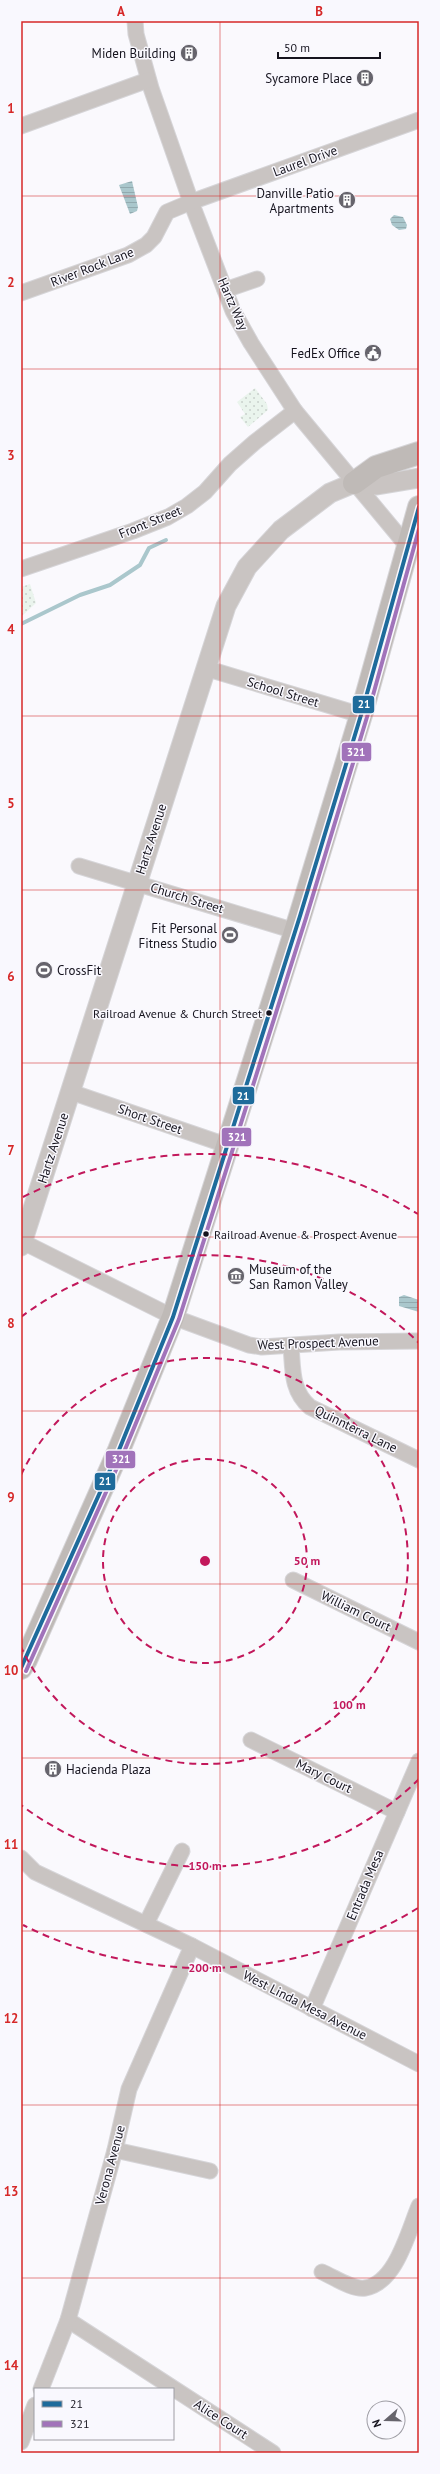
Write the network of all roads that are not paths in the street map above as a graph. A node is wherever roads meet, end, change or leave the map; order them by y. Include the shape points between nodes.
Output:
1 (135, 21) edge
2 (148, 80) junction
3 (419, 120) edge
4 (21, 126) edge
5 (191, 202) junction
6 (257, 279) dead end
7 (225, 290) junction
8 (21, 293) edge
9 (295, 411) junction
10 (419, 454) edge
11 (419, 478) edge
12 (354, 483) junction
13 (419, 507) edge
14 (408, 547) junction
15 (21, 569) edge
16 (205, 668) junction
17 (361, 715) junction
18 (79, 866) dead end
19 (137, 882) junction
20 (295, 931) junction
21 (71, 1092) junction
22 (228, 1146) junction
23 (22, 1243) edge
24 (173, 1317) junction
25 (419, 1341) edge
26 (291, 1346) junction
27 (419, 1460) edge
28 (293, 1580) dead end
29 (419, 1642) edge
30 (21, 1668) edge
31 (251, 1740) dead end
32 (419, 1761) edge
33 (397, 1812) junction
34 (182, 1851) dead end
35 (21, 1858) edge
36 (146, 1924) junction
37 (192, 1946) junction
38 (312, 2010) junction
39 (419, 2064) edge
40 (115, 2150) junction
41 (210, 2171) dead end
42 (419, 2206) edge
43 (322, 2272) dead end
44 (68, 2320) junction
45 (41, 2388) edge
46 (173, 2388) edge
47 (174, 2389) edge
48 (34, 2408) edge
49 (21, 2442) edge
50 (273, 2453) edge

1 - 2 street, Hartz Way
2 - 4 street
2 - 5 street, Hartz Way
3 - 5 street, Laurel Drive
5 - 7 street, Hartz Way
5 - 8 street, River Rock Lane via 167,212 154,237 146,245 128,255
6 - 7 street
7 - 9 street, Hartz Way via 251,343
9 - 12 street, Hartz Way
9 - 15 street, Front Street via 254,442 205,492 168,517
10 - 12 main road via 376,467
11 - 12 street via 378,485
12 - 14 street, Hartz Way
12 - 16 street, Hartz Avenue via 330,493 303,511 280,530 247,567 226,606
13 - 14 main road
14 - 17 main road
16 - 17 street, School Street
16 - 19 street, Hartz Avenue
17 - 20 main road
18 - 19 street, Church Street
19 - 20 street, Church Street
19 - 21 street, Hartz Avenue
20 - 22 main road
21 - 22 street, Short Street
21 - 23 street, Hartz Avenue
22 - 24 main road
23 - 24 street, West Prospect Avenue
24 - 26 street, West Prospect Avenue via 249,1345
24 - 30 main road via 120,1450
25 - 26 street, West Prospect Avenue via 339,1342
26 - 27 street, Quinnterra Lane via 294,1385 302,1400 310,1407
28 - 29 street, William Court
31 - 33 street, Mary Court
32 - 33 street, Entrada Mesa
33 - 38 street, Entrada Mesa
34 - 36 street
35 - 36 street, West Linda Mesa Avenue via 35,1872
36 - 37 street, West Linda Mesa Avenue
37 - 38 street, West Linda Mesa Avenue
37 - 40 street, Verona Avenue via 129,2089
38 - 39 street, West Linda Mesa Avenue
40 - 41 street
40 - 44 street, Verona Avenue
42 - 43 street via 393,2269 385,2278 364,2288 352,2286
44 - 45 street, Verona Avenue
44 - 46 street, Alice Court
47 - 50 street, Alice Court
48 - 49 street

